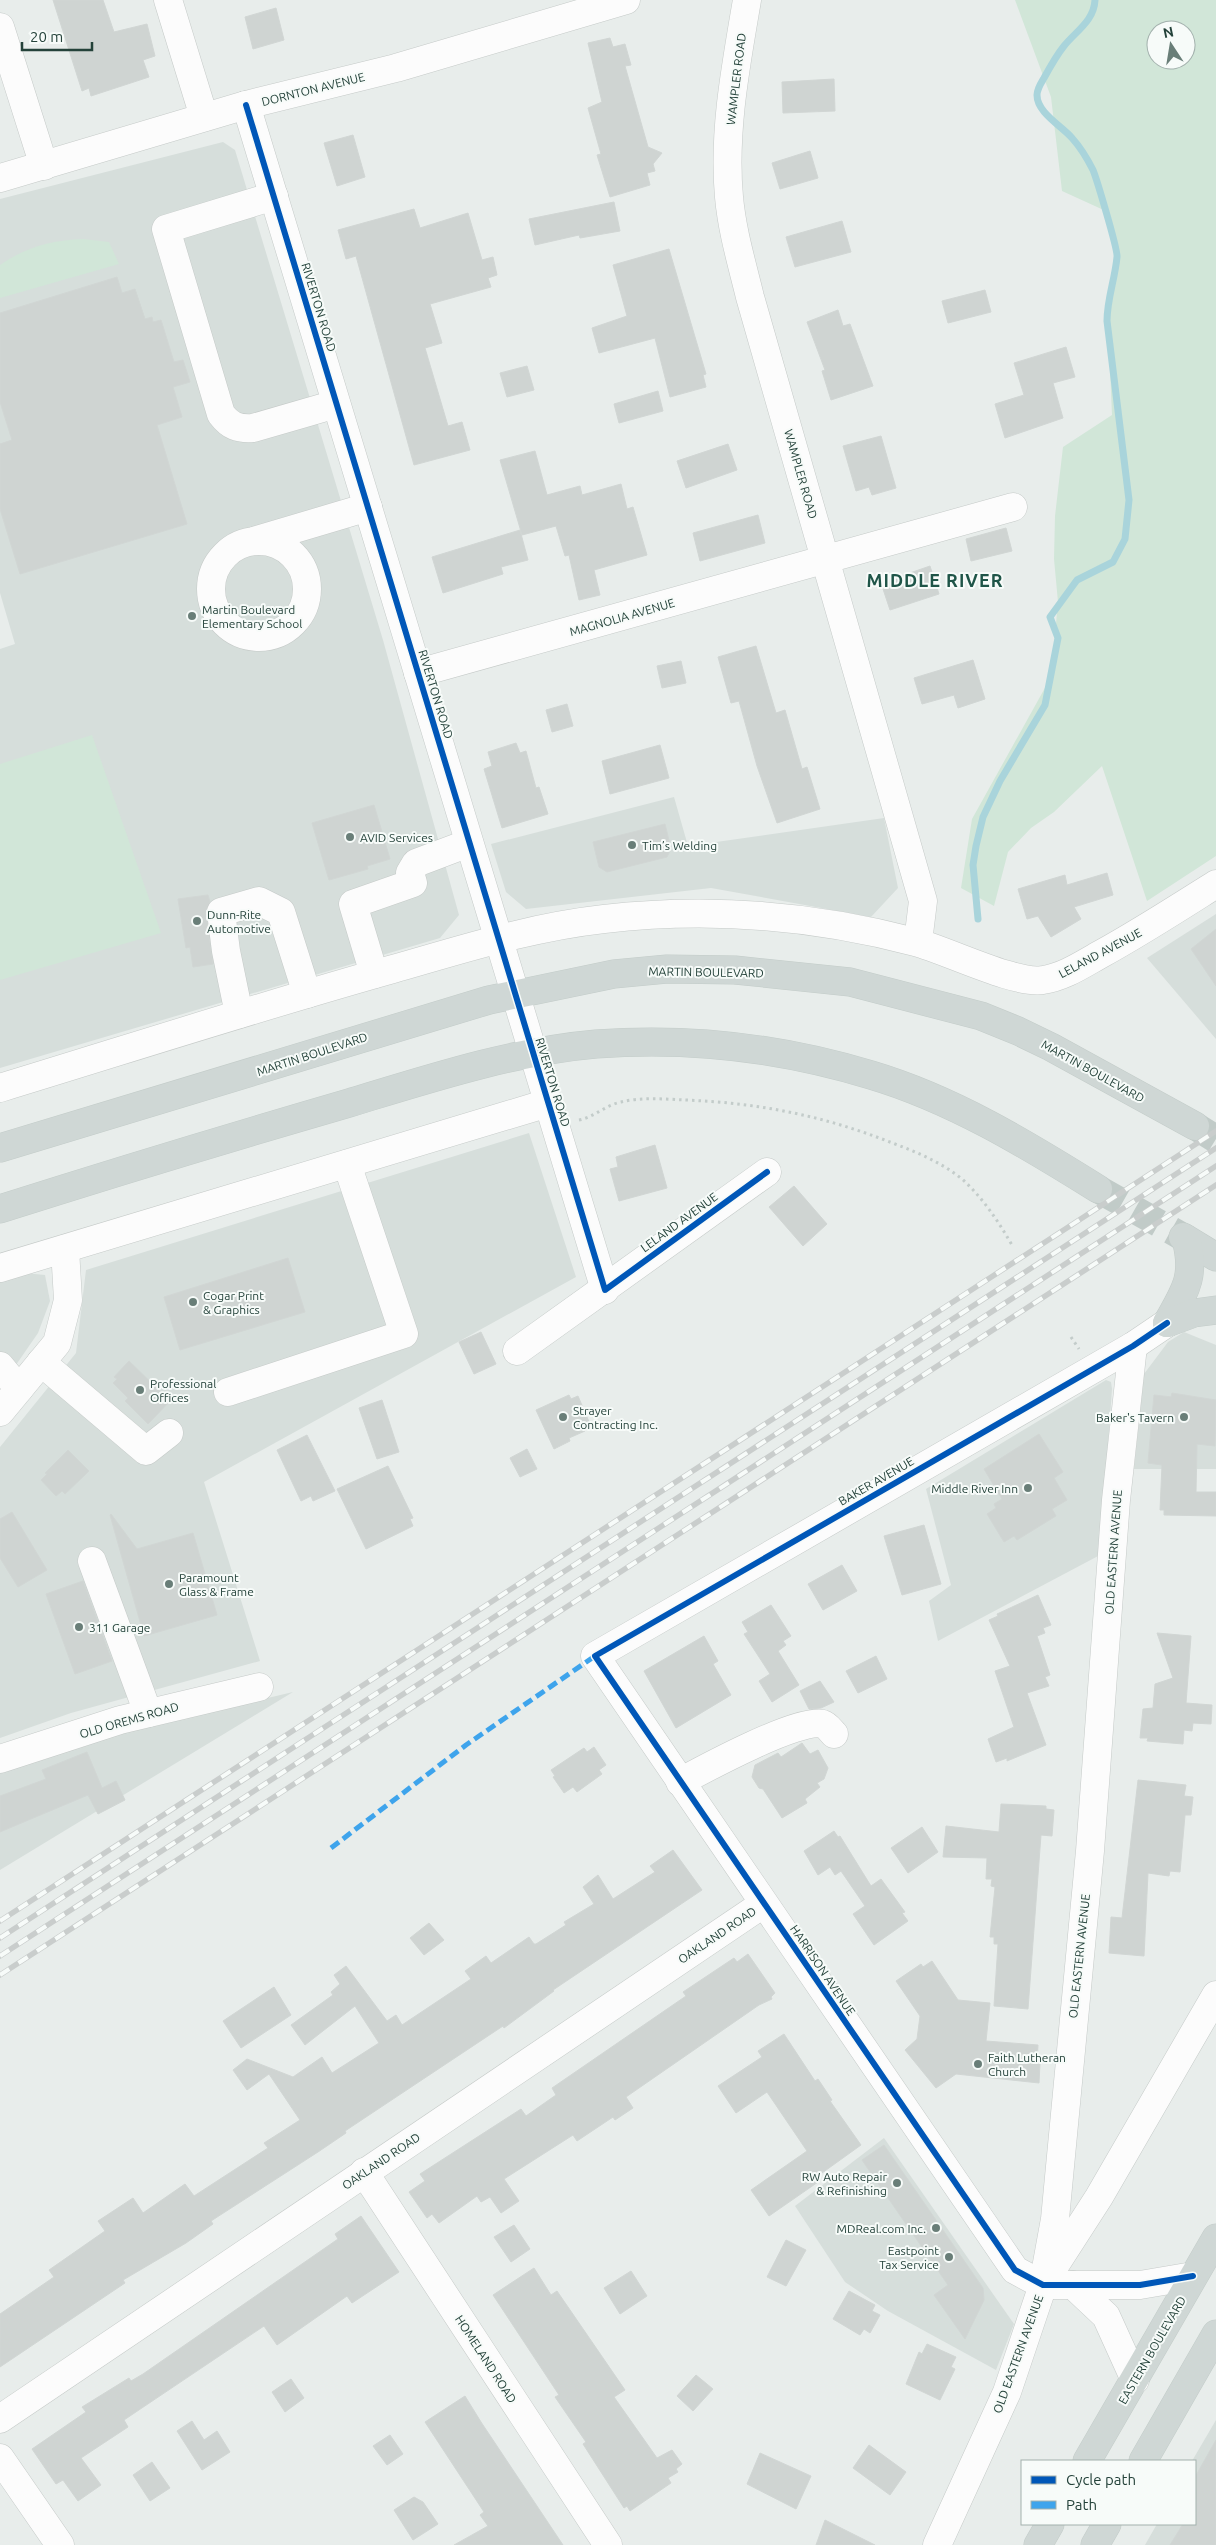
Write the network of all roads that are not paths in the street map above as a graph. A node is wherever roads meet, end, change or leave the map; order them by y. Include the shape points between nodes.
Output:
1 (168, 0) edge
2 (626, 0) edge
3 (747, 0) edge
4 (562, 9) edge
5 (0, 26) edge
6 (246, 105) junction
7 (204, 117) junction
8 (44, 166) junction
9 (0, 178) edge
10 (274, 196) junction
11 (336, 404) junction
12 (368, 507) junction
13 (1013, 507) dead end
14 (255, 540) dead end
15 (826, 560) junction
16 (418, 673) junction
17 (469, 843) junction
18 (1216, 884) edge
19 (498, 938) junction
20 (918, 942) junction
21 (374, 974) junction
22 (515, 993) junction
23 (307, 994) junction
24 (239, 1014) junction
25 (533, 1053) junction
26 (0, 1088) edge
27 (551, 1114) junction
28 (1195, 1126) tunnel mouth
29 (0, 1148) edge
30 (347, 1164) junction
31 (767, 1172) dead end
32 (1098, 1189) tunnel mouth
33 (0, 1209) edge
34 (65, 1249) junction
35 (1216, 1258) edge
36 (0, 1268) edge
37 (605, 1290) junction
38 (1216, 1310) edge
39 (1167, 1323) junction
40 (1133, 1346) junction
41 (517, 1351) dead end
42 (41, 1362) junction
43 (0, 1366) edge
44 (19, 1389) junction
45 (228, 1392) dead end
46 (0, 1412) edge
47 (169, 1433) dead end
48 (92, 1561) dead end
49 (595, 1656) joint
50 (259, 1688) dead end
51 (148, 1713) junction
52 (834, 1734) dead end
53 (0, 1759) edge
54 (680, 1782) junction
55 (763, 1904) junction
56 (1216, 1995) edge
57 (364, 2172) junction
58 (1216, 2238) edge
59 (1193, 2276) junction
60 (1043, 2285) junction
61 (1073, 2285) junction
62 (1216, 2334) edge
63 (1135, 2380) junction
64 (0, 2419) edge
65 (0, 2458) edge
66 (1088, 2460) edge
67 (1144, 2460) edge
68 (1049, 2525) edge
69 (1106, 2525) edge
70 (60, 2545) edge
71 (608, 2545) edge
72 (936, 2545) edge
73 (1038, 2545) edge
74 (1095, 2545) edge

1 - 7 street
2 - 4 street, DORNTON AVENUE
3 - 15 street, WAMPLER ROAD via 731,106 729,198 750,297
4 - 6 street, DORNTON AVENUE via 396,68
5 - 8 street
6 - 7 street, DORNTON AVENUE
6 - 10 street, RIVERTON ROAD
7 - 8 street, DORNTON AVENUE
8 - 9 street, DORNTON AVENUE
10 - 11 street, RIVERTON ROAD
10 - 11 street via 166,228 221,414 228,424 242,429
11 - 12 street, RIVERTON ROAD
12 - 14 street
12 - 16 street, RIVERTON ROAD
13 - 15 street, MAGNOLIA AVENUE
15 - 16 street, MAGNOLIA AVENUE
15 - 20 street, WAMPLER ROAD via 923,900
16 - 17 street, RIVERTON ROAD
17 - 19 street, RIVERTON ROAD
17 - 21 street via 416,863 410,873 413,883 353,904
18 - 20 street, LELAND AVENUE via 1134,936 1068,972 1040,981 1016,978
19 - 20 street, LELAND AVENUE via 611,918 734,913 824,922
19 - 21 street
19 - 22 street, RIVERTON ROAD
21 - 23 street
22 - 25 street, RIVERTON ROAD
22 - 28 main road, MARTIN BOULEVARD via 614,974 667,969 744,971 850,982 981,1016 1018,1030
22 - 29 main road, MARTIN BOULEVARD
23 - 24 street
23 - 24 street via 281,912 259,901 221,912
24 - 26 street
25 - 27 street, RIVERTON ROAD
25 - 32 main road via 596,1044 660,1042 748,1048 806,1058 873,1075 927,1096 1025,1143
25 - 33 main road via 388,1091
27 - 30 street
27 - 37 street, RIVERTON ROAD
30 - 34 street
30 - 45 street via 404,1334
31 - 37 street, LELAND AVENUE
34 - 36 street
34 - 42 street via 68,1292 65,1318 57,1343
35 - 39 main road via 1184,1238 1192,1268 1185,1291
37 - 41 street, LELAND AVENUE
38 - 39 main road via 1194,1313
39 - 40 street, BAKER AVENUE
40 - 49 street, BAKER AVENUE
40 - 60 street, OLD EASTERN AVENUE via 1116,1500 1090,1851 1055,2218
42 - 44 street
42 - 47 street via 146,1451
43 - 44 street
44 - 46 street
48 - 51 street
49 - 54 street, HARRISON AVENUE
50 - 51 street, OLD OREMS ROAD
51 - 53 street, OLD OREMS ROAD
52 - 54 street via 823,1724 812,1724 744,1749
54 - 55 street, HARRISON AVENUE
55 - 57 street, OAKLAND ROAD
55 - 60 street, HARRISON AVENUE via 1015,2270
56 - 60 street via 1100,2197
57 - 64 street, OAKLAND ROAD
57 - 71 street, HOMELAND ROAD
58 - 59 main road, EASTERN BOULEVARD
59 - 61 street via 1140,2285
59 - 63 main road, EASTERN BOULEVARD
60 - 61 street
60 - 72 street, OLD EASTERN AVENUE via 1007,2392
61 - 63 street via 1106,2316
62 - 67 main road
63 - 66 main road, EASTERN BOULEVARD
65 - 70 street
68 - 73 main road
69 - 74 main road

